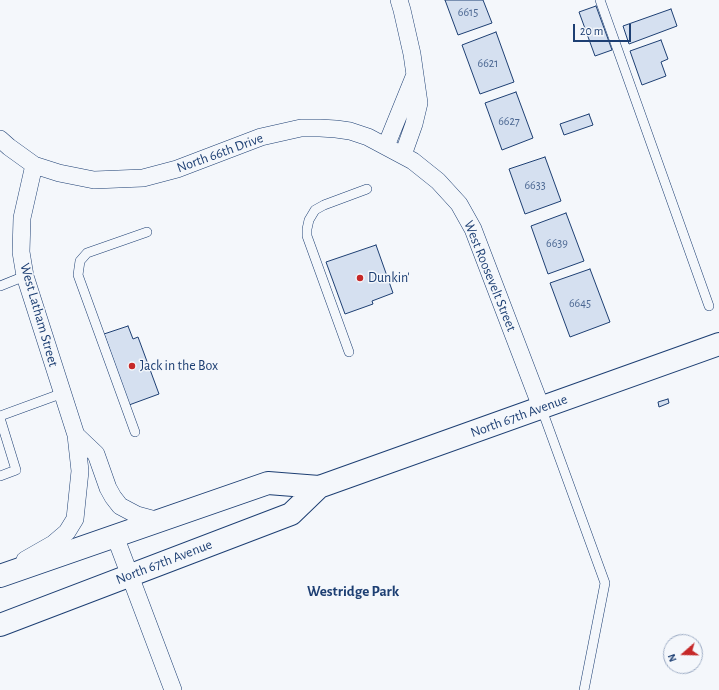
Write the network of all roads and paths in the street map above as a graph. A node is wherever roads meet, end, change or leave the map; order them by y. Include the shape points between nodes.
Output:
1 (399, 0) edge
2 (600, 0) edge
3 (414, 75) junction
4 (0, 139) edge
5 (386, 146) junction
6 (403, 155) junction
7 (34, 166) junction
8 (367, 189) dead end
9 (147, 232) dead end
10 (25, 276) junction
11 (0, 286) edge
12 (710, 306) dead end
13 (719, 344) edge
14 (349, 352) dead end
15 (63, 393) junction
16 (541, 407) junction
17 (0, 417) edge
18 (135, 432) dead end
19 (76, 435) junction
20 (0, 476) edge
21 (319, 487) junction
22 (159, 521) junction
23 (115, 536) junction
24 (0, 575) edge
25 (130, 575) junction
26 (0, 625) edge
27 (173, 690) edge
28 (584, 690) edge

1 - 3 street via 412,54
2 - 12 lane
3 - 5 street
3 - 6 street via 419,103
4 - 7 street
5 - 6 street, North 66th Drive
5 - 7 street, North 66th Drive via 350,131 301,128 261,137 177,169 143,178 94,180
6 - 16 street, West Roosevelt Street via 446,190 459,204 473,229
7 - 10 street, West Latham Street via 22,218 21,252
8 - 14 lane via 315,210 307,229 307,236
9 - 18 lane via 87,253 80,261 78,275
10 - 11 lane
10 - 15 street, West Latham Street
13 - 16 main road, North 67th Avenue
15 - 17 lane
15 - 19 street, West Latham Street
16 - 21 main road, North 67th Avenue
16 - 28 lane via 605,583
17 - 20 lane via 16,470
19 - 22 street, West Latham Street via 96,454 108,488 120,506 137,515
19 - 24 street, West Latham Street via 80,470 78,498 75,519 68,532 53,544
21 - 22 main road, North 67th Avenue via 268,483
21 - 25 main road, North 67th Avenue via 291,514
22 - 23 main road, North 67th Avenue
23 - 24 main road, North 67th Avenue
23 - 25 street
25 - 26 main road, North 67th Avenue
25 - 27 street

